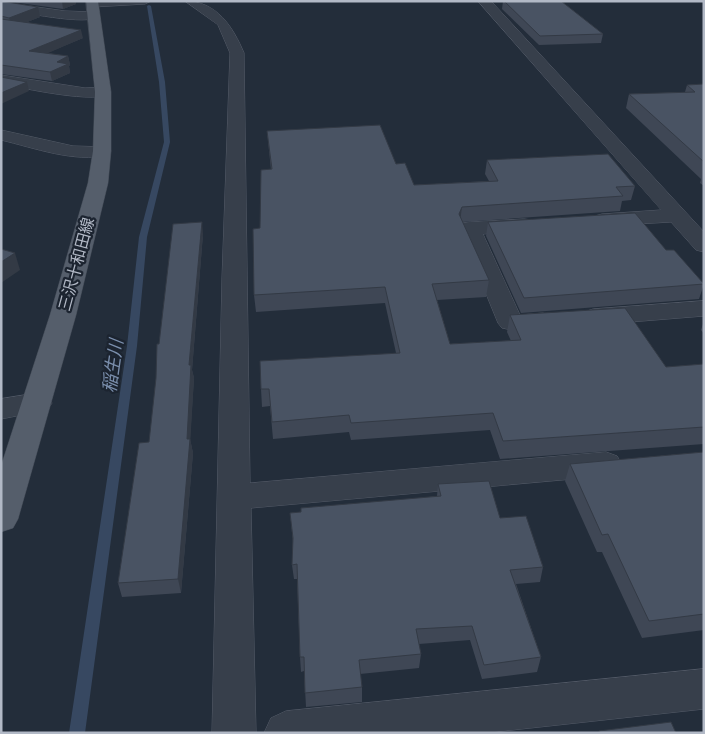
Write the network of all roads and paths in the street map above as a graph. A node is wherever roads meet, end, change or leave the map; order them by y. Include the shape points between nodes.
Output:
1 (145, 1) edge
2 (191, 1) edge
3 (484, 1) edge
4 (1, 5) edge
5 (93, 7) edge
6 (1, 79) edge
7 (102, 92) junction
8 (1, 135) edge
9 (102, 151) junction
10 (676, 215) junction
11 (578, 221) edge
12 (549, 223) edge
13 (704, 245) edge
14 (704, 308) edge
15 (37, 403) junction
16 (1, 409) edge
17 (635, 462) edge
18 (234, 497) junction
19 (1, 519) edge
20 (704, 689) edge
21 (234, 733) edge
22 (286, 733) edge

1 - 5 street
2 - 18 street via 222,22 237,53
3 - 10 street
4 - 5 street via 65,15
5 - 7 main road, 三沢十和田線
6 - 7 street via 85,93
7 - 9 main road, 三沢十和田線
8 - 9 street via 73,151
9 - 15 main road, 三沢十和田線 via 98,183
10 - 11 street
10 - 13 street
12 - 14 street via 470,228 511,323
15 - 16 street
15 - 19 main road, 三沢十和田線
17 - 18 street
18 - 21 street
20 - 22 street

